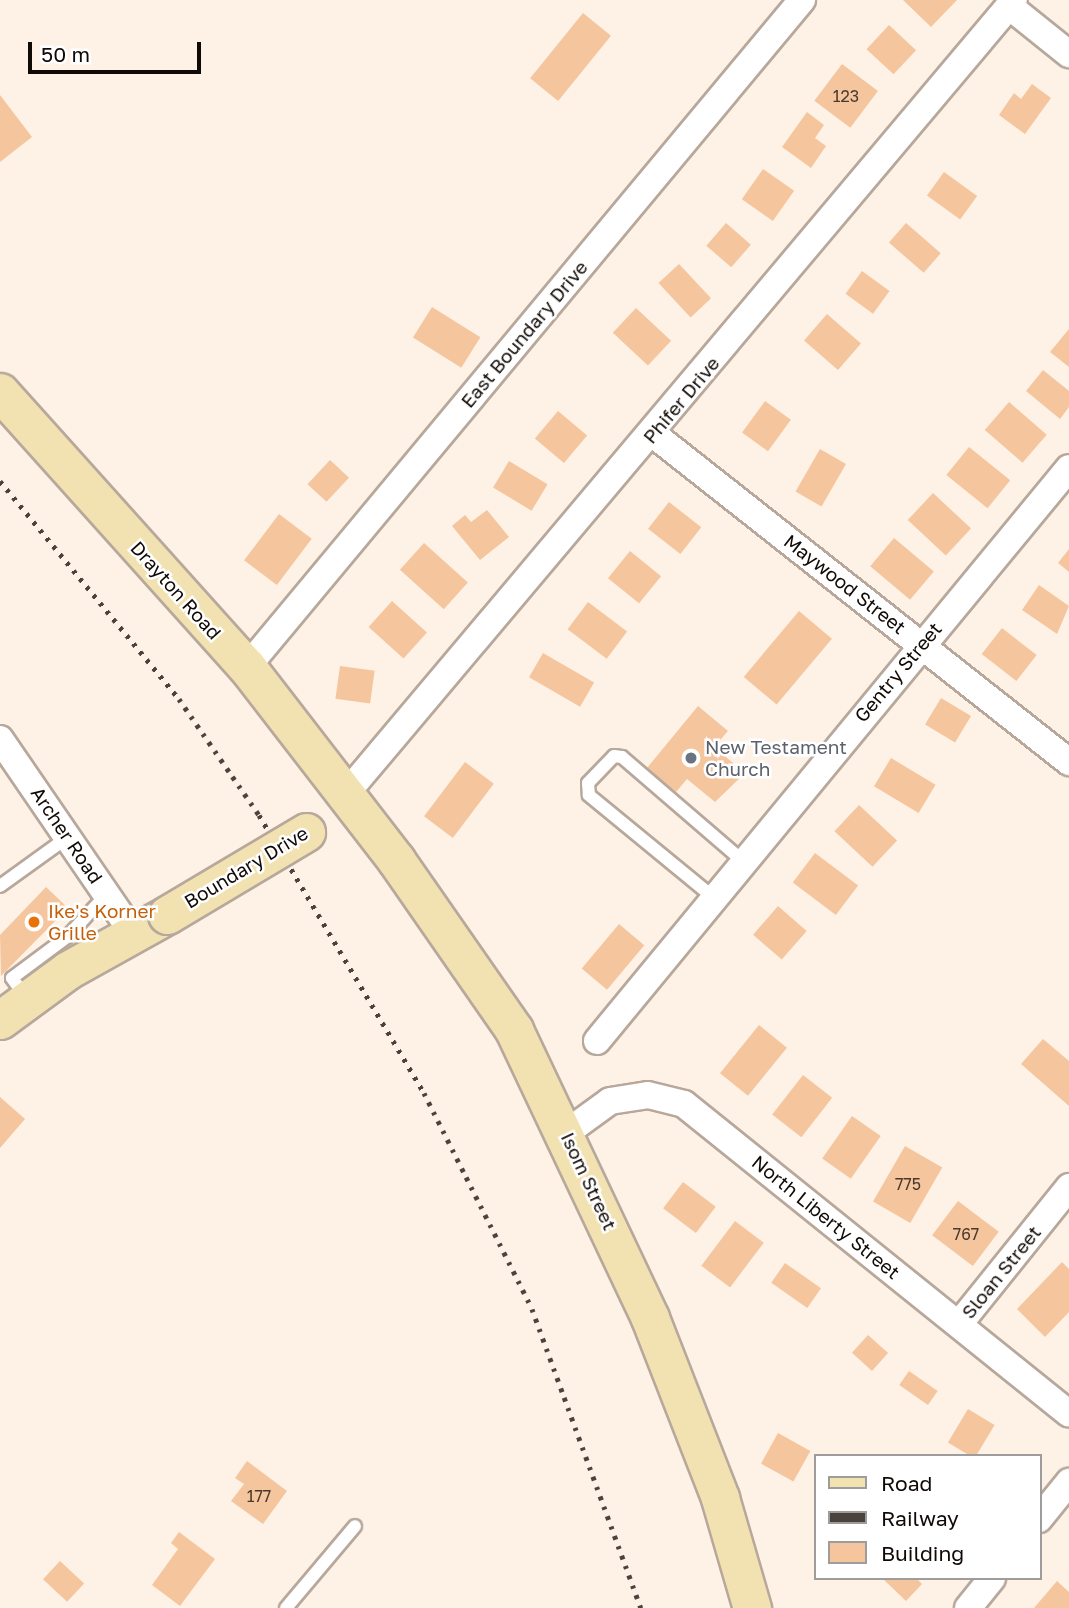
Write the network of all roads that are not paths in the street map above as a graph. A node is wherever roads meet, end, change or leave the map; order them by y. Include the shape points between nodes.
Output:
1 (802, 0) edge
2 (1012, 3) edge
3 (1069, 54) edge
4 (0, 392) edge
5 (653, 434) junction
6 (1069, 468) edge
7 (921, 643) junction
8 (247, 667) junction
9 (0, 739) edge
10 (1069, 762) edge
11 (344, 796) junction
12 (68, 837) junction
13 (743, 861) junction
14 (0, 886) edge
15 (107, 894) junction
16 (713, 897) junction
17 (132, 932) junction
18 (14, 1009) edge
19 (597, 1041) dead end
20 (566, 1133) junction
21 (1069, 1187) edge
22 (959, 1324) junction
23 (1069, 1413) edge
24 (1069, 1482) edge
25 (1041, 1517) edge
26 (355, 1526) dead end
27 (990, 1580) edge
28 (286, 1608) edge
29 (752, 1608) edge
30 (968, 1608) edge

1 - 8 street, East Boundary Drive
2 - 3 street
2 - 5 street, Phifer Drive
4 - 8 main road, Drayton Road
5 - 7 street, Maywood Street
5 - 11 street, Phifer Drive
6 - 7 street, Gentry Street
7 - 10 street, Maywood Street
7 - 13 street, Gentry Street
8 - 11 main road, Drayton Road
9 - 12 street, Archer Road
11 - 17 main road, Boundary Drive, bridge via 306,832
11 - 20 main road, Isom Street via 514,1030
12 - 14 lane
12 - 15 street, Archer Road
13 - 16 street, Gentry Street
13 - 16 lane via 622,757 614,756 588,783 589,795
15 - 17 street, Archer Road
15 - 18 lane via 68,937 12,978
16 - 19 street, Gentry Street
17 - 18 main road, Boundary Drive
20 - 22 street, North Liberty Street via 610,1101 648,1095 684,1104
20 - 29 main road, Isom Street via 650,1318 720,1498
21 - 22 street, Sloan Street
22 - 23 street, North Liberty Street
24 - 25 street
26 - 28 lane
27 - 30 street

